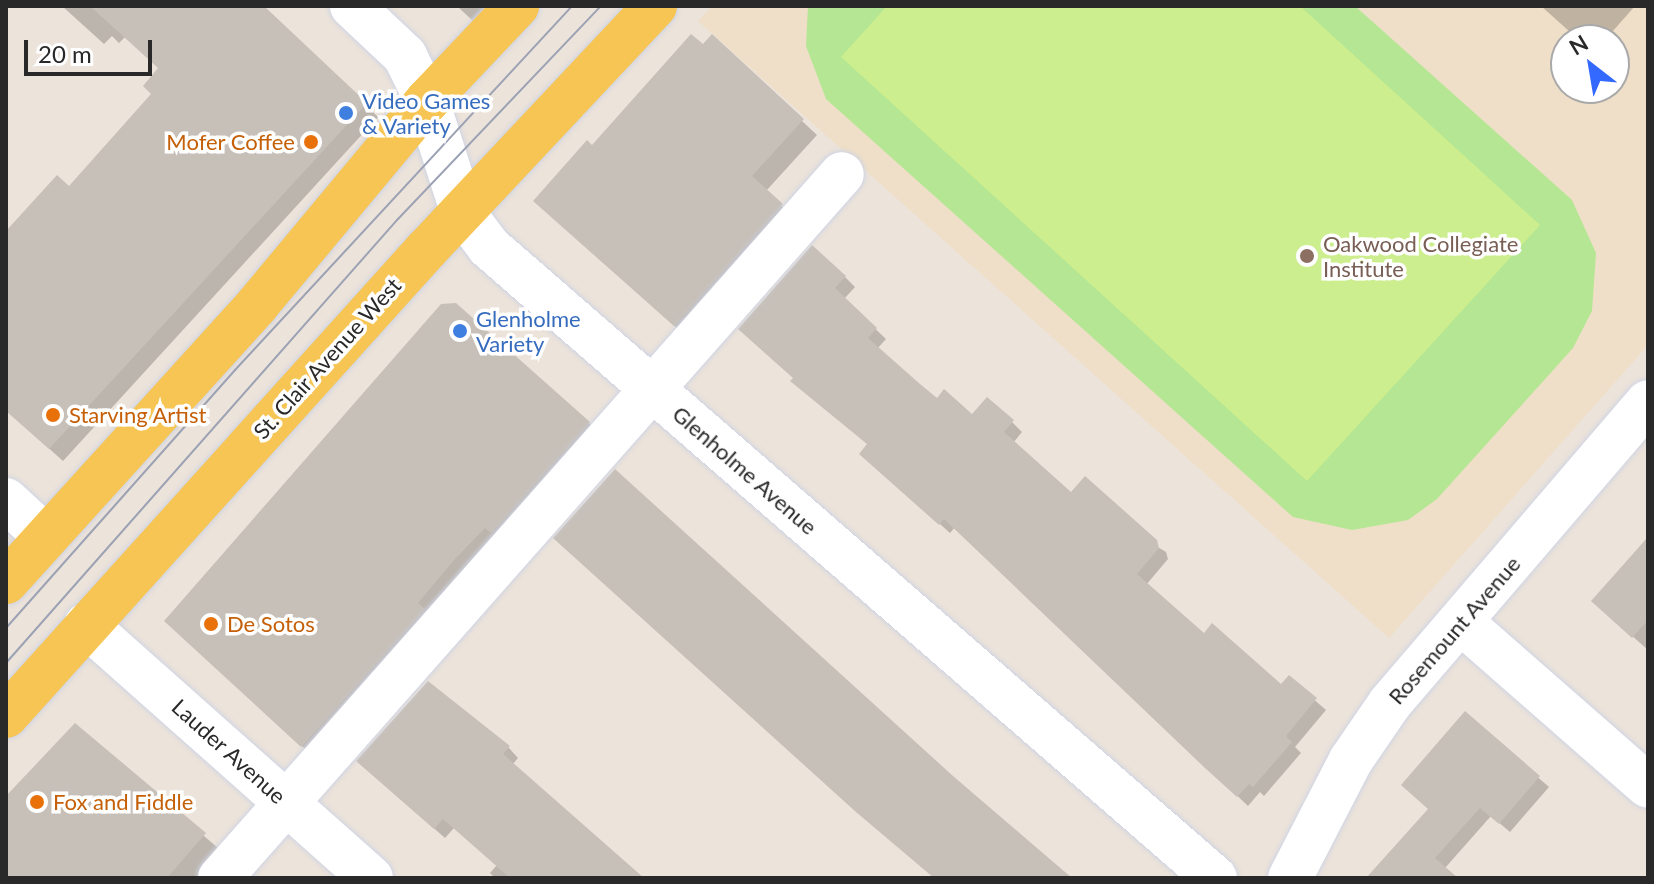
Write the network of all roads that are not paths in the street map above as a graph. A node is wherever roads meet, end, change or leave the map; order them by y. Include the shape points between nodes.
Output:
1 (352, 6) edge
2 (517, 6) edge
3 (655, 6) edge
4 (427, 101) junction
5 (842, 174) dead end
6 (462, 211) junction
7 (651, 389) junction
8 (1648, 402) edge
9 (6, 500) edge
10 (46, 537) junction
11 (6, 582) edge
12 (1462, 623) junction
13 (86, 625) junction
14 (6, 716) edge
15 (1648, 786) edge
16 (288, 804) junction
17 (220, 878) edge
18 (371, 878) edge
19 (1215, 878) edge
20 (1290, 878) edge

1 - 4 street, Glenholme Avenue via 405,56
2 - 4 main road
3 - 6 main road, St. Clair Avenue West
4 - 6 street, Glenholme Avenue
4 - 10 main road via 257,305
5 - 7 street
6 - 7 street, Glenholme Avenue via 489,247
6 - 13 main road, St. Clair Avenue West
7 - 16 street
7 - 19 street, Glenholme Avenue
8 - 12 street, Rosemount Avenue
9 - 10 street
10 - 11 main road
12 - 15 street
12 - 20 street, Rosemount Avenue via 1390,703 1351,760
13 - 14 main road, St. Clair Avenue West
13 - 16 street, Lauder Avenue
16 - 17 street
16 - 18 street, Lauder Avenue

